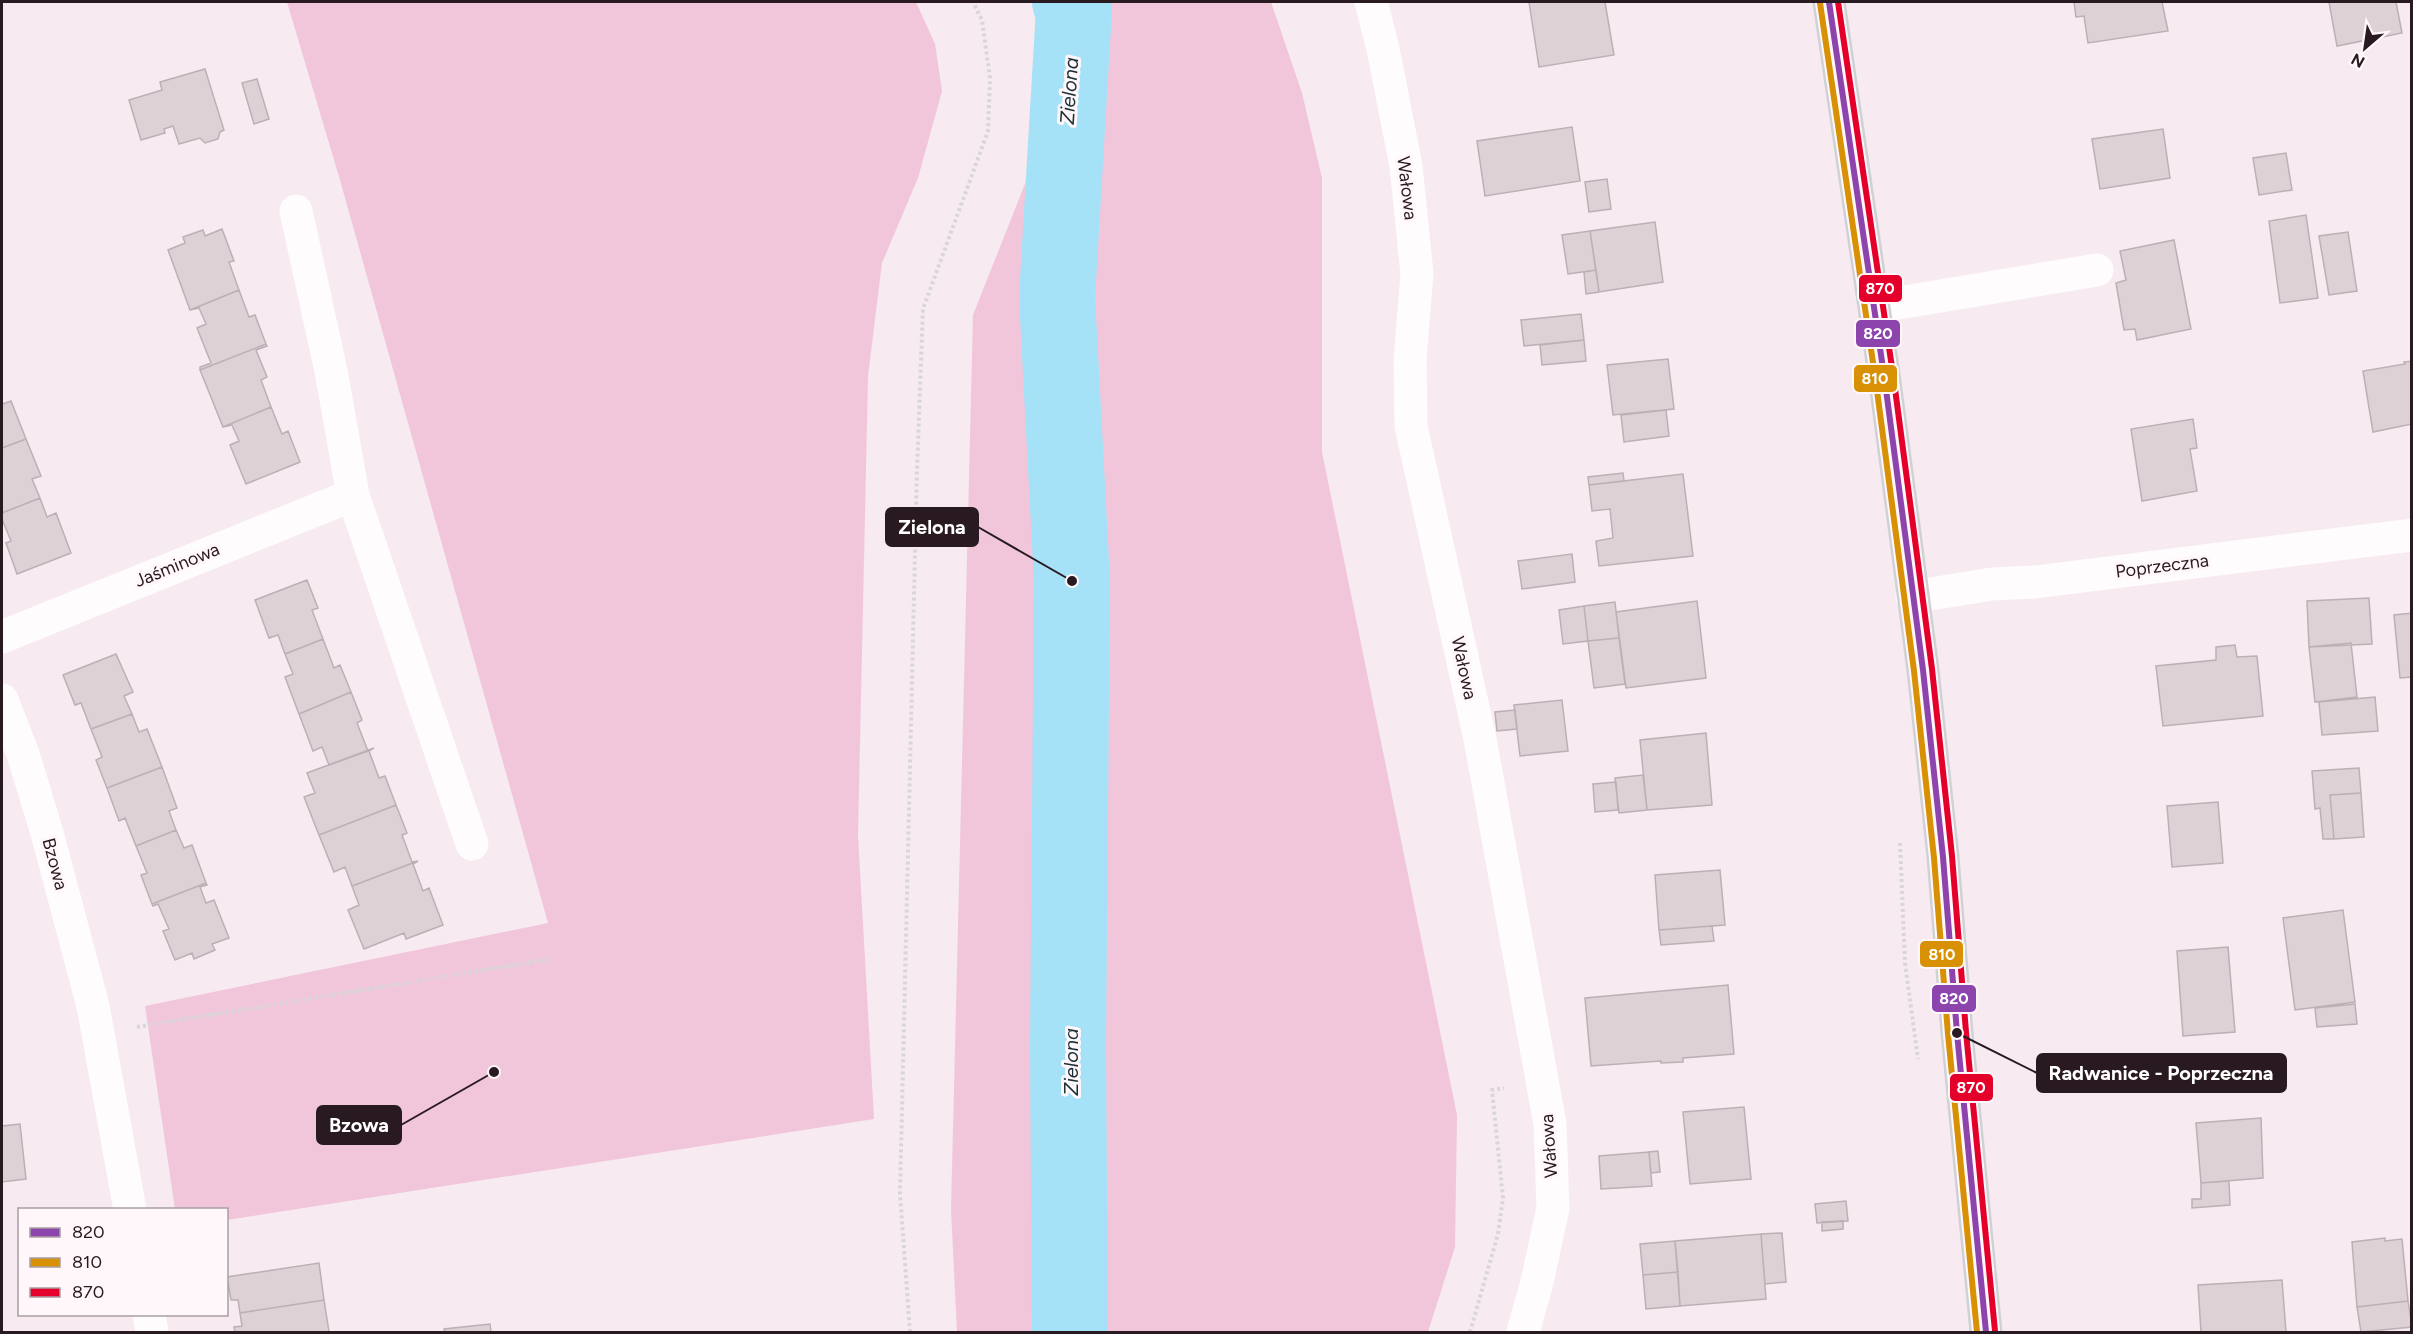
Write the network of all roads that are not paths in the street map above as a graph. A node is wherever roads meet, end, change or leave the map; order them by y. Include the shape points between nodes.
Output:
1 (1371, 2) edge
2 (1829, 2) edge
3 (296, 211) dead end
4 (2097, 270) dead end
5 (1874, 307) junction
6 (353, 495) junction
7 (2412, 535) edge
8 (1912, 597) junction
9 (2, 637) edge
10 (2, 700) edge
11 (472, 844) dead end
12 (130, 1208) edge
13 (149, 1316) edge
14 (152, 1332) edge
15 (1522, 1332) edge
16 (1986, 1332) edge

1 - 15 street, Wałowa via 1406,166 1417,274 1410,360 1411,426 1480,739 1550,1124 1552,1208 1538,1282
2 - 5 main road
3 - 6 street
4 - 5 street
5 - 8 main road
6 - 9 street, Jaśminowa
6 - 11 street
7 - 8 street, Poprzeczna via 1992,584
8 - 16 main road via 1943,857
10 - 12 street, Bzowa via 47,833 93,1006
13 - 14 street

